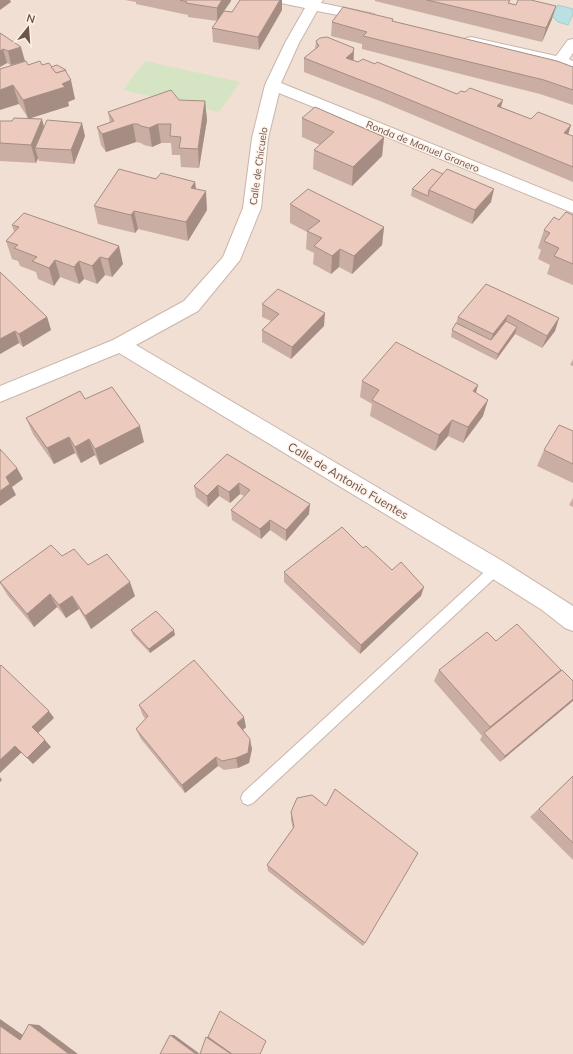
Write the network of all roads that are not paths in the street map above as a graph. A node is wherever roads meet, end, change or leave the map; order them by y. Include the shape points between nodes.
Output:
1 (286, 0) edge
2 (315, 2) edge
3 (384, 21) edge
4 (460, 38) edge
5 (573, 43) edge
6 (566, 63) edge
7 (273, 85) junction
8 (573, 207) edge
9 (120, 345) junction
10 (0, 394) edge
11 (496, 569) junction
12 (573, 620) edge
13 (248, 798) dead end

1 - 2 street
2 - 3 street
2 - 7 street, Calle de Chicuelo via 292,43
4 - 6 street
5 - 6 street
7 - 8 street, Ronda de Manuel Granero
7 - 9 street, Calle de Chicuelo via 260,138 252,208 231,260 191,306
9 - 10 street, Calle de Chicuelo
9 - 11 street, Calle de Antonio Fuentes
11 - 12 street, Calle de Antonio Fuentes
11 - 13 lane

